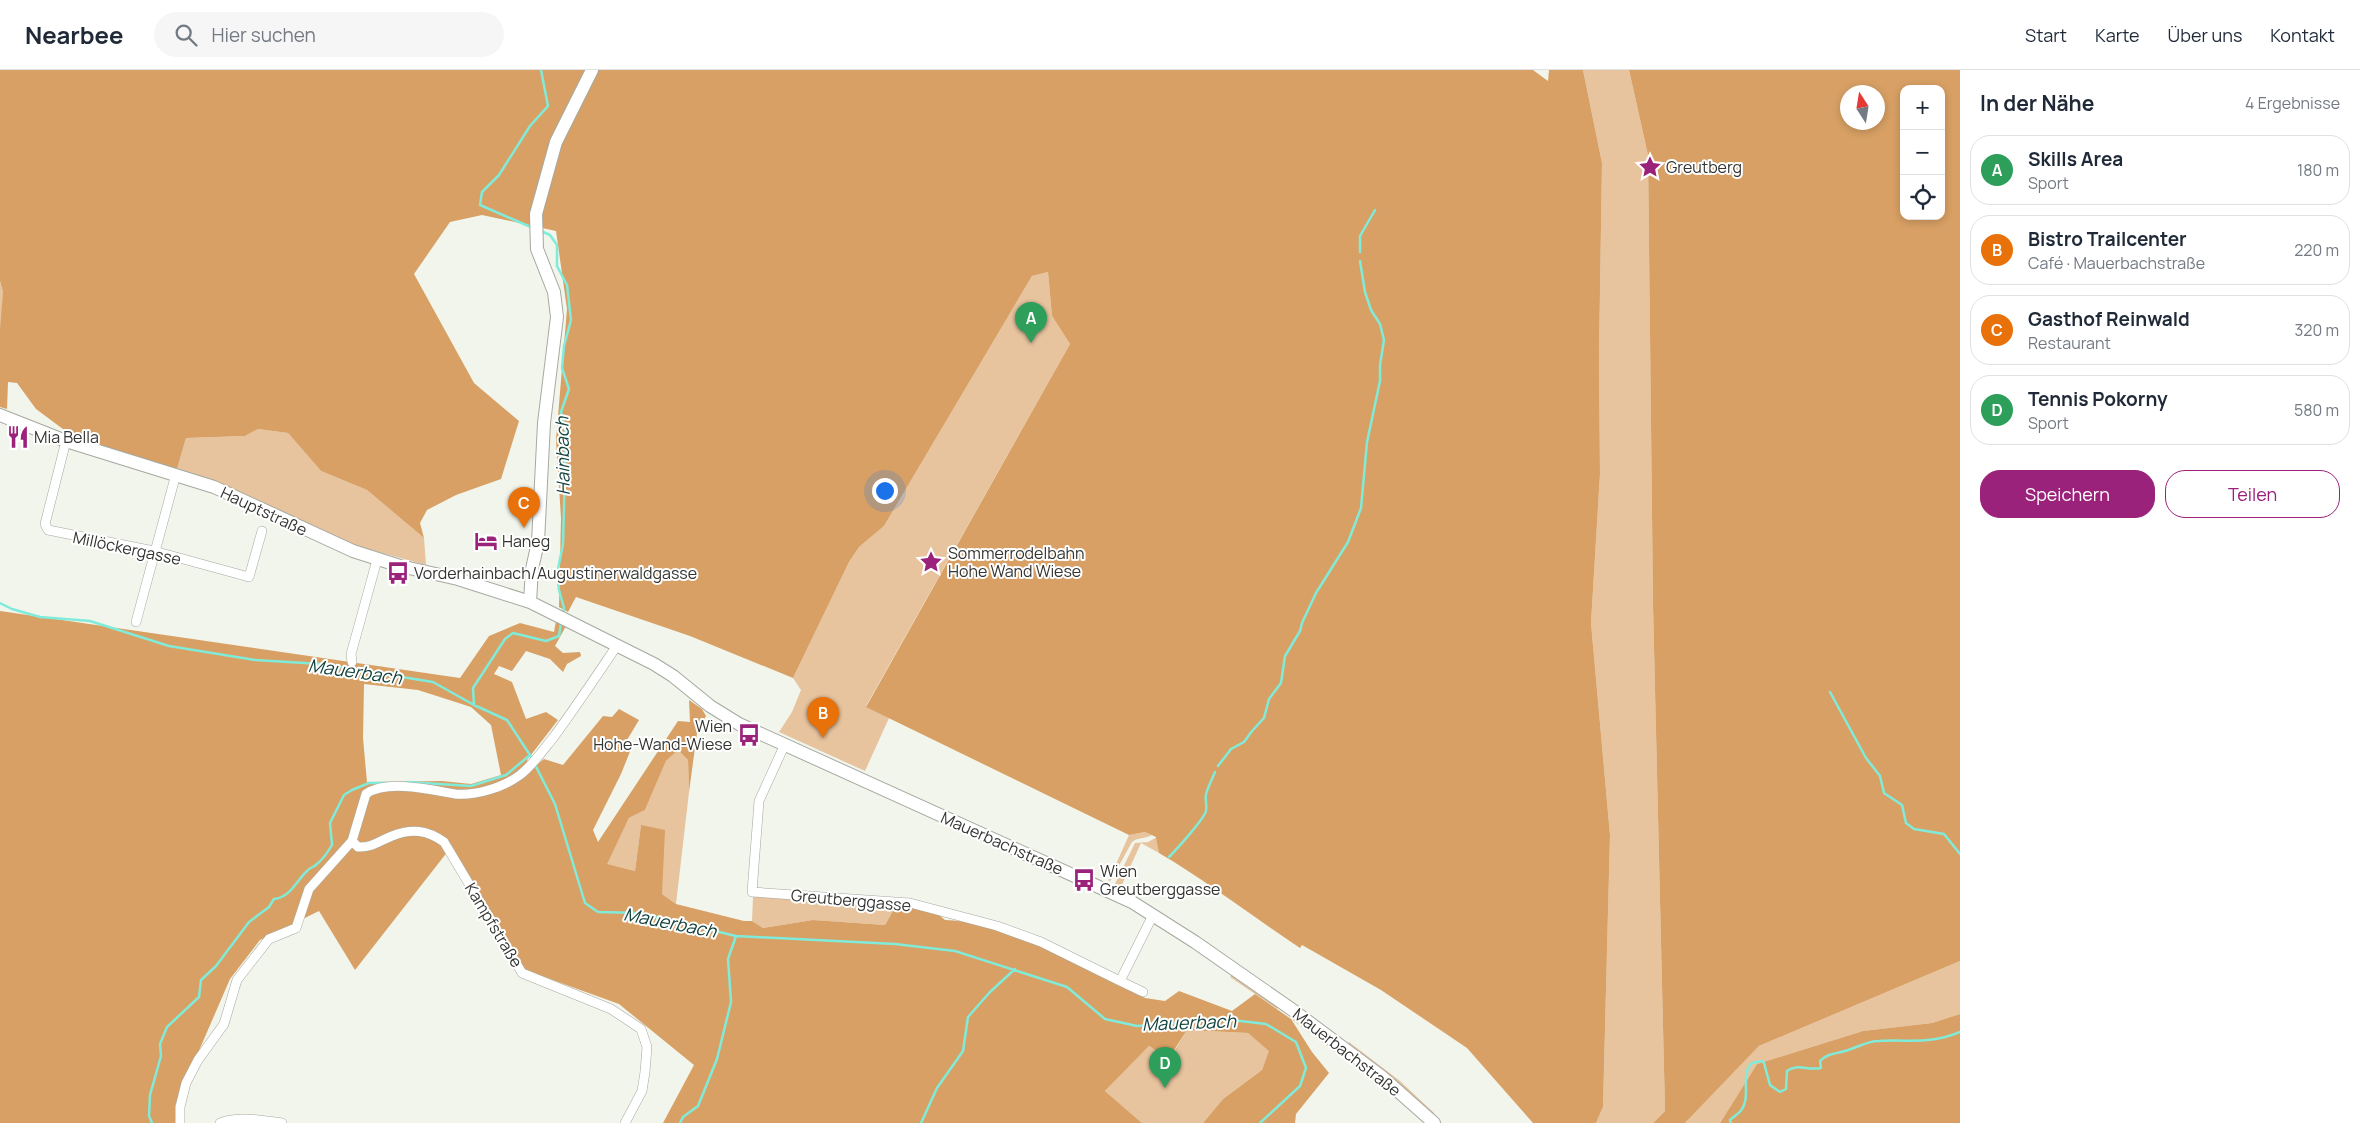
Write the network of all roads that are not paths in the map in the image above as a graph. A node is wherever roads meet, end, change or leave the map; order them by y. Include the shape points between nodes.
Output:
1 (592, 70) edge
2 (0, 415) edge
3 (66, 441) junction
4 (176, 474) junction
5 (262, 531) dead end
6 (154, 551) junction
7 (377, 560) junction
8 (530, 602) junction
9 (136, 622) dead end
10 (616, 647) junction
11 (352, 662) dead end
12 (785, 744) junction
13 (352, 841) junction
14 (1154, 915) junction
15 (1120, 981) junction
16 (1143, 992) dead end
17 (180, 1123) edge
18 (220, 1123) edge
19 (282, 1123) edge
20 (625, 1123) edge
21 (1434, 1123) edge

1 - 8 main road via 556,142 535,224 539,256 554,292 556,317 544,423 538,542
2 - 3 main road, Hauptstraße
3 - 4 main road, Hauptstraße
3 - 6 street, Millöckergasse via 45,528 73,537
4 - 6 street
4 - 7 main road, Hauptstraße via 214,487
5 - 6 street, Millöckergasse via 249,578
6 - 9 street
7 - 8 main road, Hauptstraße via 458,578
7 - 11 street via 351,654
8 - 10 main road, Mauerbachstraße
10 - 12 main road, Mauerbachstraße via 664,670 730,719
10 - 13 street via 542,752 514,779 469,794 421,787 382,788 366,794
12 - 14 main road, Mauerbachstraße
12 - 15 street, Greutberggasse via 759,801 752,892 910,903 1006,929 1041,942
13 - 17 street via 309,889 296,928 269,939 237,980 224,1024 186,1083 180,1106
13 - 20 street, Kampfstraße via 358,847 369,848 392,835 416,831 432,833 444,842 522,972 611,1009 640,1029 647,1047 642,1091
14 - 15 street
14 - 21 main road, Mauerbachstraße via 1342,1046
15 - 16 street, Greutberggasse
18 - 19 street via 235,1120

